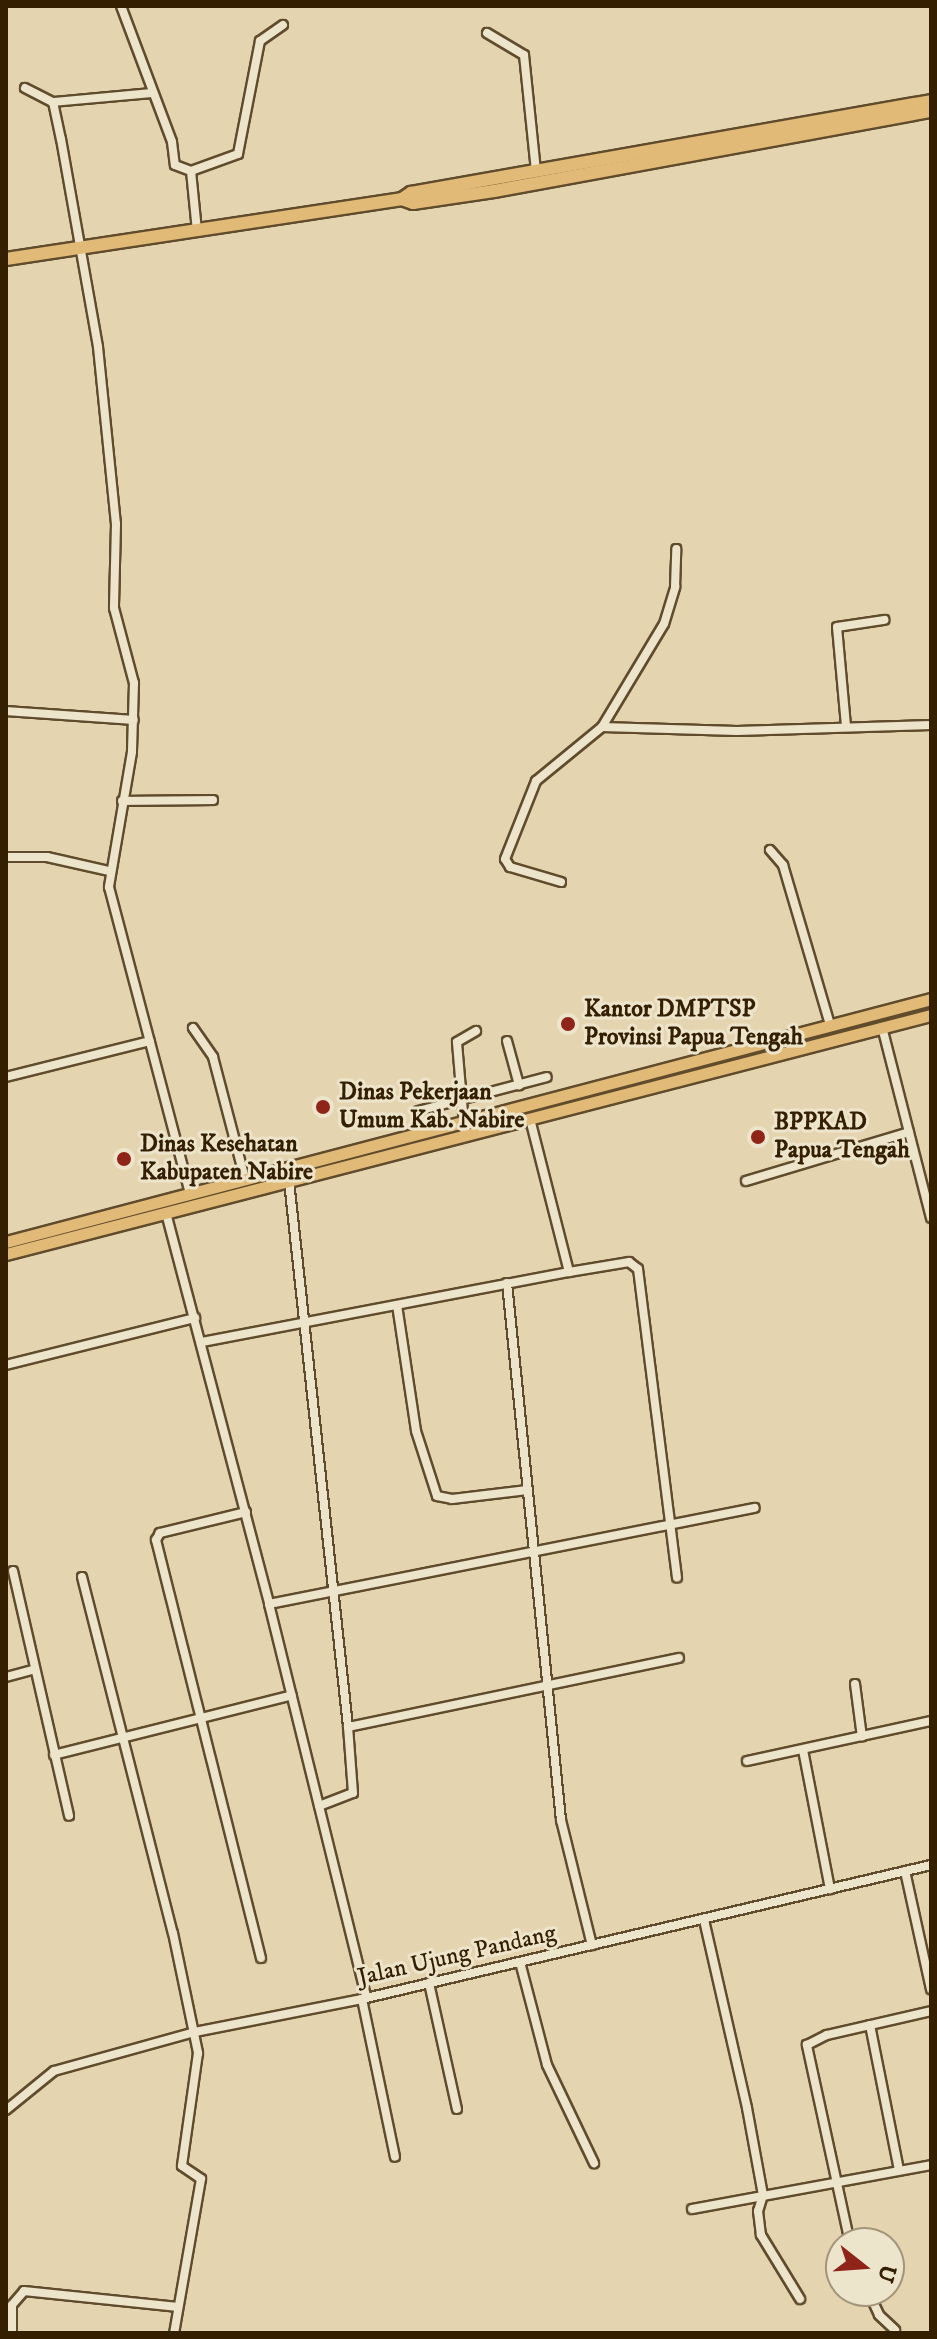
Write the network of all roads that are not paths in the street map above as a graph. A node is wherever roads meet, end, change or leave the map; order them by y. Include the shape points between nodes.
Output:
1 (121, 6) edge
2 (283, 25) dead end
3 (487, 33) dead end
4 (25, 88) dead end
5 (151, 93) junction
6 (931, 101) edge
7 (53, 102) junction
8 (931, 111) edge
9 (573, 170) junction
10 (191, 171) junction
11 (536, 171) junction
12 (402, 199) junction
13 (197, 231) junction
14 (76, 248) junction
15 (10, 258) edge
16 (676, 549) dead end
17 (884, 620) dead end
18 (6, 711) edge
19 (134, 720) junction
20 (931, 725) edge
21 (846, 726) junction
22 (602, 727) junction
23 (213, 800) dead end
24 (122, 801) junction
25 (770, 850) dead end
26 (6, 857) edge
27 (109, 871) junction
28 (561, 882) dead end
29 (931, 999) edge
30 (931, 1015) edge
31 (830, 1025) junction
32 (882, 1027) junction
33 (193, 1028) dead end
34 (476, 1031) dead end
35 (782, 1038) junction
36 (150, 1041) junction
37 (507, 1041) dead end
38 (787, 1052) junction
39 (6, 1077) edge
40 (547, 1077) dead end
41 (519, 1085) junction
42 (460, 1100) junction
43 (418, 1111) dead end
44 (530, 1119) junction
45 (461, 1123) junction
46 (909, 1132) junction
47 (465, 1136) junction
48 (931, 1171) edge
49 (919, 1174) junction
50 (245, 1179) junction
51 (289, 1181) junction
52 (746, 1181) dead end
53 (190, 1194) junction
54 (166, 1213) junction
55 (931, 1218) edge
56 (6, 1242) edge
57 (6, 1254) edge
58 (569, 1272) junction
59 (507, 1283) junction
60 (397, 1305) junction
61 (195, 1318) junction
62 (305, 1325) junction
63 (202, 1342) junction
64 (6, 1365) edge
65 (527, 1490) junction
66 (755, 1508) dead end
67 (246, 1512) junction
68 (671, 1524) junction
69 (532, 1553) junction
70 (13, 1571) dead end
71 (82, 1577) dead end
72 (677, 1578) dead end
73 (336, 1594) junction
74 (269, 1604) junction
75 (679, 1658) dead end
76 (33, 1670) junction
77 (6, 1677) edge
78 (547, 1683) junction
79 (855, 1684) dead end
80 (292, 1695) junction
81 (199, 1718) junction
82 (931, 1721) edge
83 (348, 1727) junction
84 (862, 1737) junction
85 (122, 1738) junction
86 (803, 1750) junction
87 (54, 1755) junction
88 (747, 1761) dead end
89 (319, 1806) junction
90 (69, 1816) dead end
91 (931, 1865) edge
92 (905, 1871) junction
93 (830, 1889) junction
94 (704, 1920) junction
95 (592, 1945) junction
96 (261, 1958) dead end
97 (520, 1962) junction
98 (429, 1983) junction
99 (931, 1989) edge
100 (364, 1998) junction
101 (931, 2011) edge
102 (870, 2025) junction
103 (195, 2032) junction
104 (457, 2109) dead end
105 (6, 2110) edge
106 (395, 2157) dead end
107 (594, 2163) dead end
108 (930, 2165) edge
109 (899, 2170) junction
110 (931, 2176) edge
111 (835, 2183) junction
112 (763, 2195) junction
113 (692, 2209) dead end
114 (846, 2227) edge
115 (800, 2299) dead end
116 (178, 2307) junction
117 (875, 2307) edge
118 (895, 2330) dead end
119 (12, 2333) edge
120 (174, 2333) edge

1 - 5 street
2 - 10 street via 260,38 238,154
3 - 11 street via 524,55
4 - 7 street
5 - 7 street
5 - 10 street via 176,169
6 - 9 highway
7 - 14 street
8 - 9 highway
9 - 11 highway
9 - 12 highway via 441,199
10 - 13 street
11 - 12 highway via 411,193
12 - 13 highway
13 - 14 highway
14 - 15 highway
14 - 19 street via 98,347 116,524 114,608 133,677
16 - 22 street via 675,587 664,624
17 - 21 street via 837,627
18 - 19 street
19 - 24 street
20 - 21 street
21 - 22 street via 737,731
22 - 28 street via 536,781 505,859 510,867
23 - 24 street
24 - 27 street
25 - 31 street via 783,865
26 - 27 street via 52,858
27 - 36 street
29 - 31 main road
30 - 32 main road
31 - 35 main road
32 - 38 main road
32 - 46 street
33 - 50 street via 213,1057
34 - 42 street via 457,1042
35 - 38 main road
35 - 45 main road
36 - 39 street
36 - 53 street
37 - 41 street
38 - 44 main road
40 - 41 street
41 - 42 street
42 - 43 street
42 - 45 street
44 - 47 main road
44 - 58 street
45 - 47 street
45 - 50 main road
46 - 49 street
46 - 52 street
47 - 51 main road
48 - 49 street
49 - 55 street
50 - 53 main road
51 - 54 main road
51 - 62 street
53 - 56 main road
54 - 57 main road
54 - 61 street
58 - 59 street
58 - 68 street via 636,1264
59 - 60 street
59 - 65 street
60 - 62 street
60 - 65 street via 416,1431 437,1496
61 - 63 street
61 - 64 street
62 - 63 street
62 - 73 street
63 - 67 street
65 - 69 street
66 - 68 street
67 - 74 street
67 - 81 street via 156,1537
68 - 69 street
68 - 72 street
69 - 73 street
69 - 78 street
70 - 76 street
71 - 85 street
73 - 74 street
73 - 83 street
74 - 80 street
75 - 78 street
76 - 77 street
76 - 87 street
78 - 83 street
78 - 95 street via 563,1831
79 - 84 street
80 - 81 street
80 - 89 street
81 - 85 street
81 - 96 street
82 - 84 street
83 - 89 street via 353,1793
84 - 86 street
85 - 87 street
85 - 103 street
86 - 88 street
86 - 93 street
87 - 90 street
89 - 100 street
91 - 92 street, Jalan Ujung Pandang
92 - 93 street, Jalan Ujung Pandang
92 - 99 street
93 - 94 street, Jalan Ujung Pandang
94 - 95 street, Jalan Ujung Pandang
94 - 112 street
95 - 97 street, Jalan Ujung Pandang
97 - 98 street, Jalan Ujung Pandang
97 - 107 street via 547,2065
98 - 100 street, Jalan Ujung Pandang
98 - 104 street
100 - 103 street, Jalan Ujung Pandang
100 - 106 street
101 - 102 street
102 - 109 street
102 - 111 street via 812,2039 807,2045
103 - 105 street, Jalan Ujung Pandang via 51,2072
103 - 116 street via 198,2063 182,2166 201,2179
108 - 109 street
108 - 110 street
109 - 111 street
111 - 112 street
111 - 114 street
112 - 113 street
112 - 115 street via 758,2211 766,2249 787,2271
116 - 119 street via 24,2291 12,2305
116 - 120 street
117 - 118 street

